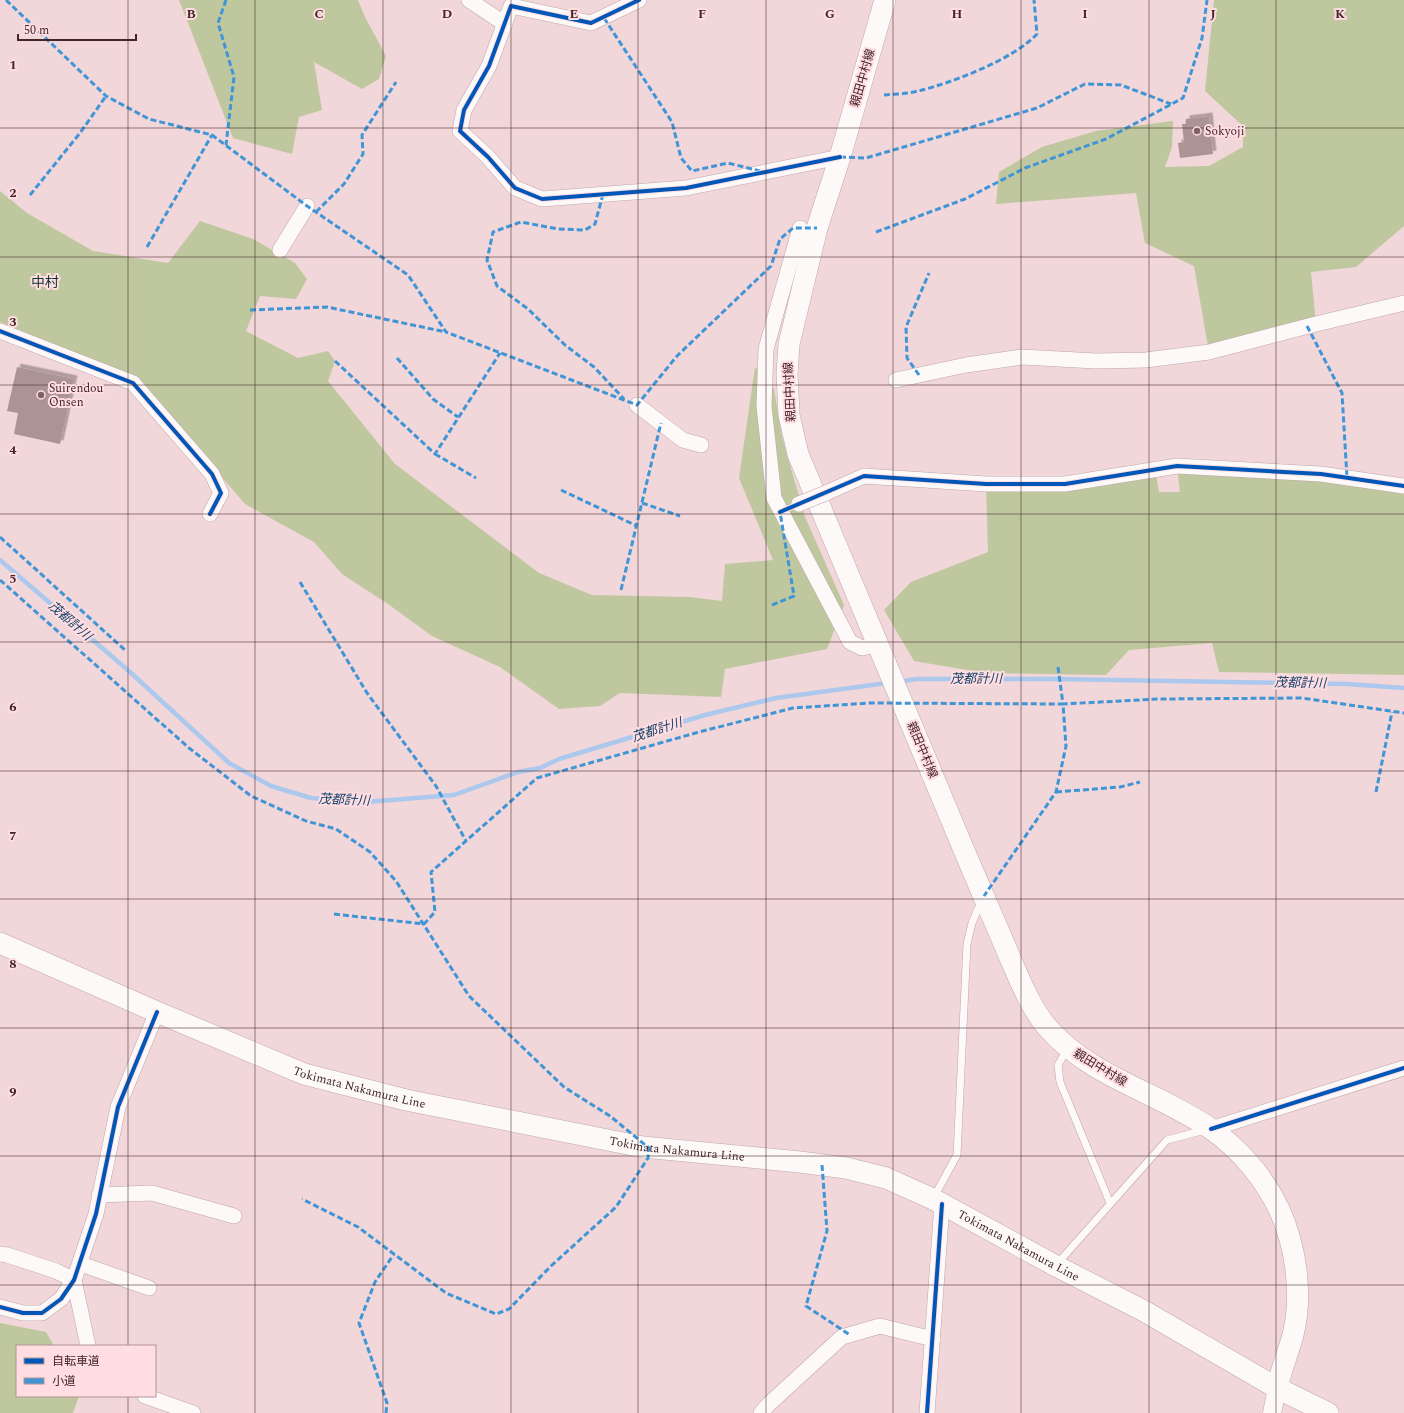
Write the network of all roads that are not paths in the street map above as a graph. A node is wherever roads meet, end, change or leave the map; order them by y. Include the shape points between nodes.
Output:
1 (469, 0) edge
2 (639, 0) edge
3 (885, 0) edge
4 (505, 24) junction
5 (840, 157) junction
6 (307, 206) dead end
7 (800, 228) dead end
8 (280, 250) dead end
9 (1404, 303) edge
10 (0, 331) edge
11 (896, 380) dead end
12 (637, 405) dead end
13 (701, 445) dead end
14 (1404, 486) edge
15 (780, 512) junction
16 (210, 514) dead end
17 (877, 645) junction
18 (984, 896) junction
19 (0, 943) edge
20 (157, 1012) junction
21 (1068, 1048) junction
22 (1404, 1068) edge
23 (1211, 1129) junction
24 (99, 1195) junction
25 (937, 1201) junction
26 (1110, 1203) junction
27 (234, 1216) dead end
28 (0, 1254) edge
29 (80, 1264) junction
30 (1056, 1266) junction
31 (74, 1280) junction
32 (149, 1288) dead end
33 (0, 1306) edge
34 (932, 1339) junction
35 (88, 1345) edge
36 (1277, 1388) junction
37 (148, 1397) edge
38 (193, 1413) edge
39 (761, 1413) edge
40 (927, 1413) edge
41 (1272, 1413) edge
42 (1328, 1413) edge

1 - 4 street
2 - 4 street via 592,23 511,6
3 - 5 main road, 親田中村線
4 - 5 street via 489,66 464,110 460,131 488,157 515,188 542,199 686,188
5 - 17 main road, 親田中村線 via 817,228 789,344 789,415 798,454
6 - 8 street
7 - 15 street via 766,349 764,406 774,498
9 - 11 street via 1209,352 1146,360 1096,361 1022,357 966,365
10 - 16 street via 133,383 212,474 221,493
12 - 13 street via 683,440
14 - 15 street, bridge via 1321,474 1177,466 1065,484 986,484 864,476
15 - 17 street via 850,642 862,648
17 - 18 main road, 親田中村線
18 - 21 main road, 親田中村線 via 1022,985 1045,1025
18 - 25 lane via 972,923 967,944 957,1155
19 - 20 main road, Tokimata Nakamura Line
20 - 24 street via 118,1107
20 - 25 main road, Tokimata Nakamura Line via 304,1074 406,1100 643,1147 846,1168 886,1178
21 - 23 main road, 親田中村線 via 1089,1064
21 - 26 lane via 1058,1065 1060,1082
22 - 23 street
23 - 26 lane via 1166,1140
23 - 36 main road, 親田中村線 via 1231,1144 1258,1176 1279,1209 1289,1238 1296,1276 1297,1305 1293,1334
24 - 27 street via 152,1193
24 - 29 street
25 - 30 main road, Tokimata Nakamura Line
25 - 34 street
26 - 30 lane
28 - 31 street via 56,1271
29 - 31 street
29 - 32 street
30 - 36 main road, Tokimata Nakamura Line via 1144,1310
31 - 33 street via 61,1299 42,1313 23,1313
31 - 35 street
34 - 39 street via 880,1326 842,1337
34 - 40 street
36 - 41 street
36 - 42 main road, Tokimata Nakamura Line
37 - 38 street

